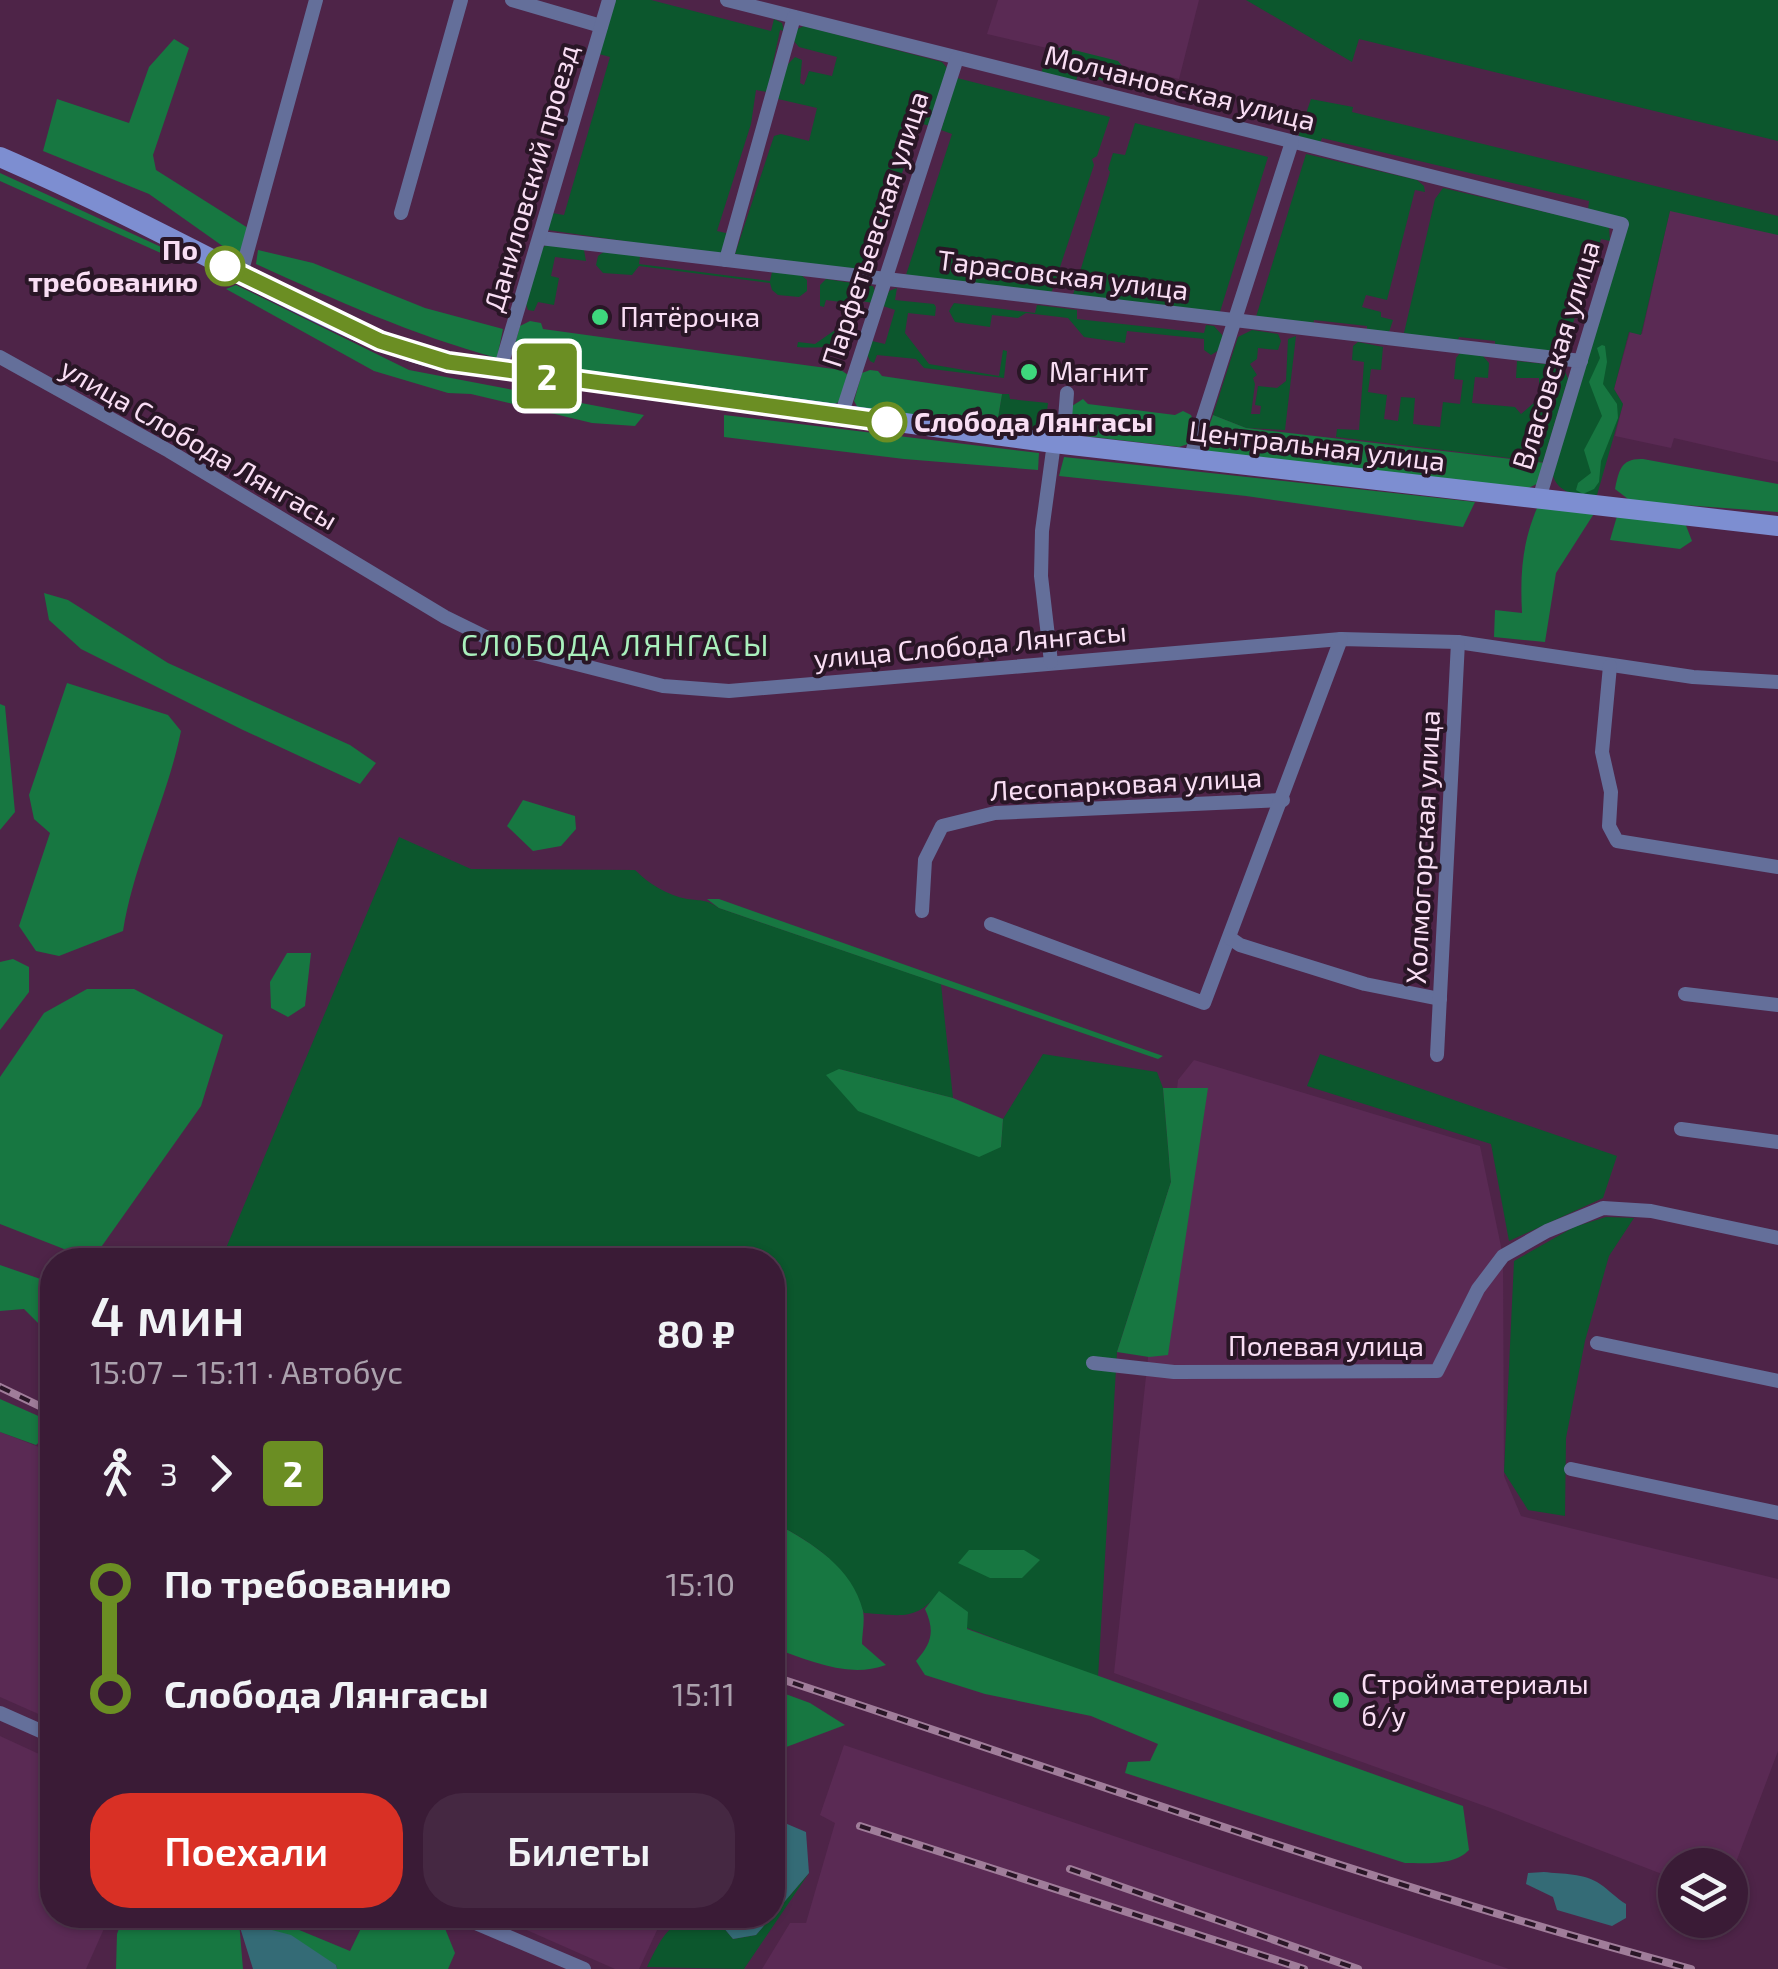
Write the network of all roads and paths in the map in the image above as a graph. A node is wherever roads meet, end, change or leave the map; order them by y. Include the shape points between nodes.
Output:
1 (316, 0) edge
2 (461, 0) edge
3 (512, 0) edge
4 (608, 0) edge
5 (726, 0) edge
6 (794, 17) junction
7 (601, 26) junction
8 (957, 58) junction
9 (1292, 142) junction
10 (0, 157) edge
11 (401, 213) dead end
12 (1622, 224) joint
13 (540, 238) junction
14 (726, 260) junction
15 (241, 274) junction
16 (886, 279) junction
17 (1234, 320) junction
18 (0, 357) edge
19 (1581, 361) junction
20 (500, 370) junction
21 (1067, 393) dead end
22 (841, 416) junction
23 (1059, 444) junction
24 (1190, 458) junction
25 (1539, 499) junction
26 (1778, 526) edge
27 (1341, 639) junction
28 (1458, 642) junction
29 (1051, 662) junction
30 (1610, 666) junction
31 (1778, 682) edge
32 (1283, 800) junction
33 (1778, 867) edge
34 (922, 911) dead end
35 (990, 924) dead end
36 (1230, 938) junction
37 (1685, 994) dead end
38 (1440, 999) junction
39 (1778, 1005) edge
40 (1437, 1055) dead end
41 (1681, 1129) dead end
42 (1778, 1142) edge
43 (1778, 1238) edge
44 (1597, 1343) dead end
45 (1093, 1363) dead end
46 (1778, 1381) edge
47 (1571, 1469) dead end
48 (1778, 1514) edge
49 (0, 1713) edge
50 (40, 1731) edge
51 (488, 1928) edge
52 (584, 1969) edge

1 - 15 street
2 - 11 street
3 - 7 street
4 - 7 street, Даниловский проезд
5 - 6 street, Молчановская улица
6 - 8 street, Молчановская улица
6 - 14 street
7 - 13 street, Даниловский проезд
8 - 9 street, Молчановская улица
8 - 16 street, Парфетьевская улица
9 - 12 street, Молчановская улица
9 - 17 street
10 - 15 street, Центральная улица
12 - 19 street, Власовская улица
13 - 14 street, Тарасовская улица
13 - 20 street, Даниловский проезд
14 - 16 street, Тарасовская улица
15 - 20 street, Центральная улица via 380,341
16 - 17 street, Тарасовская улица
16 - 22 street, Парфетьевская улица
17 - 19 street, Тарасовская улица
17 - 24 street
18 - 29 street, улица Слобода Лянгасы via 502,644 663,686 729,691
19 - 25 street, Власовская улица
20 - 22 street, Центральная улица
21 - 23 street
22 - 23 street, Центральная улица
23 - 24 street, Центральная улица
23 - 29 street via 1042,530
24 - 25 street, Центральная улица
25 - 26 street, Центральная улица
27 - 28 street, улица Слобода Лянгасы
27 - 29 street, улица Слобода Лянгасы
27 - 32 street
28 - 30 street, улица Слобода Лянгасы
28 - 38 street, Холмогорская улица
30 - 31 street, улица Слобода Лянгасы
30 - 33 street via 1602,752 1616,840
32 - 34 street, Лесопарковая улица via 995,812 942,826 925,860
32 - 36 street
35 - 36 street via 1204,1003
36 - 38 street via 1365,984
37 - 39 street
38 - 40 street, Холмогорская улица
41 - 42 street
43 - 45 street, Полевая улица via 1603,1208 1503,1256 1478,1289 1437,1372 1174,1372
44 - 46 street
47 - 48 street
49 - 50 street
51 - 52 street

